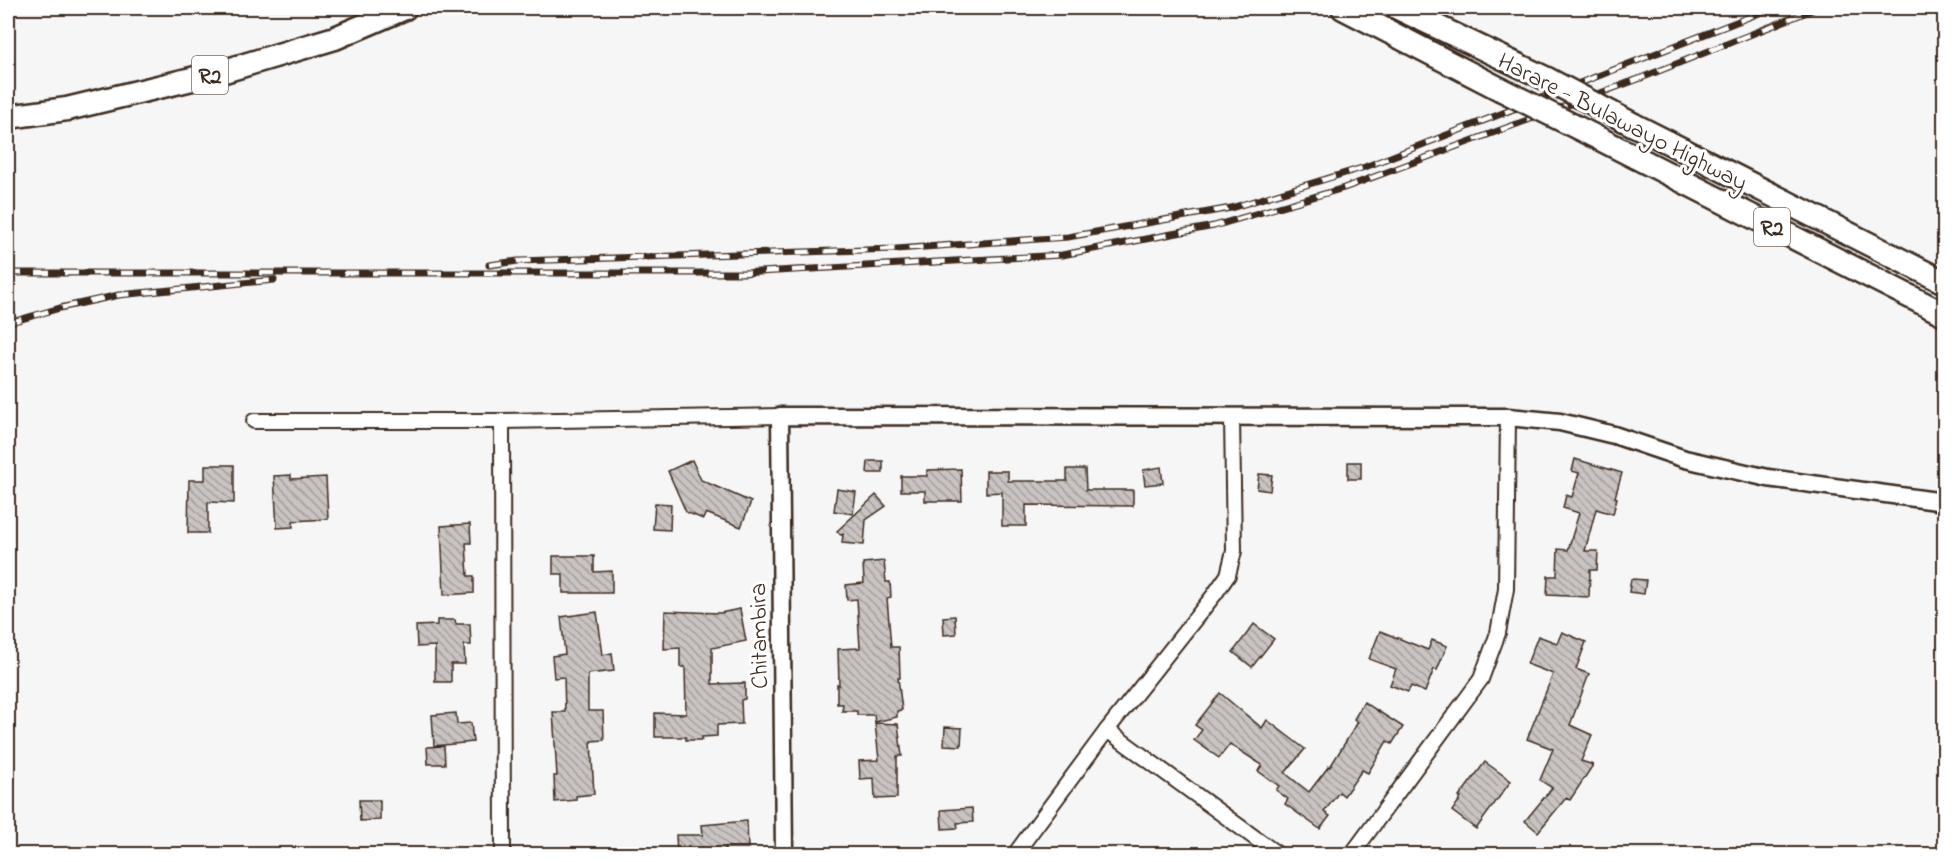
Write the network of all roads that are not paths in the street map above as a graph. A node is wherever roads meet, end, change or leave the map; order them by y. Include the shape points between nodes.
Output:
1 (405, 8) edge
2 (1343, 8) edge
3 (1398, 8) edge
4 (8, 117) edge
5 (1944, 282) edge
6 (1944, 314) edge
7 (780, 416) junction
8 (1233, 417) junction
9 (1508, 417) junction
10 (254, 421) dead end
11 (502, 421) junction
12 (1944, 502) edge
13 (1107, 730) junction
14 (503, 855) edge
15 (784, 855) edge
16 (1015, 855) edge
17 (1277, 855) edge
18 (1352, 855) edge

1 - 4 highway, R2 via 335,38 221,72 68,109
2 - 6 highway, Harare - Bulawayo Highway / R2, bridge
3 - 5 highway, Harare - Bulawayo Highway / R2, bridge via 1547,79
7 - 8 street
7 - 11 street
7 - 15 street, Chitambira
8 - 9 street
8 - 13 street via 1234,551 1228,575
9 - 12 street via 1560,422 1685,459 1767,478
9 - 18 street via 1506,589 1498,633 1481,679
10 - 11 street
11 - 14 street
13 - 16 street
13 - 17 street

